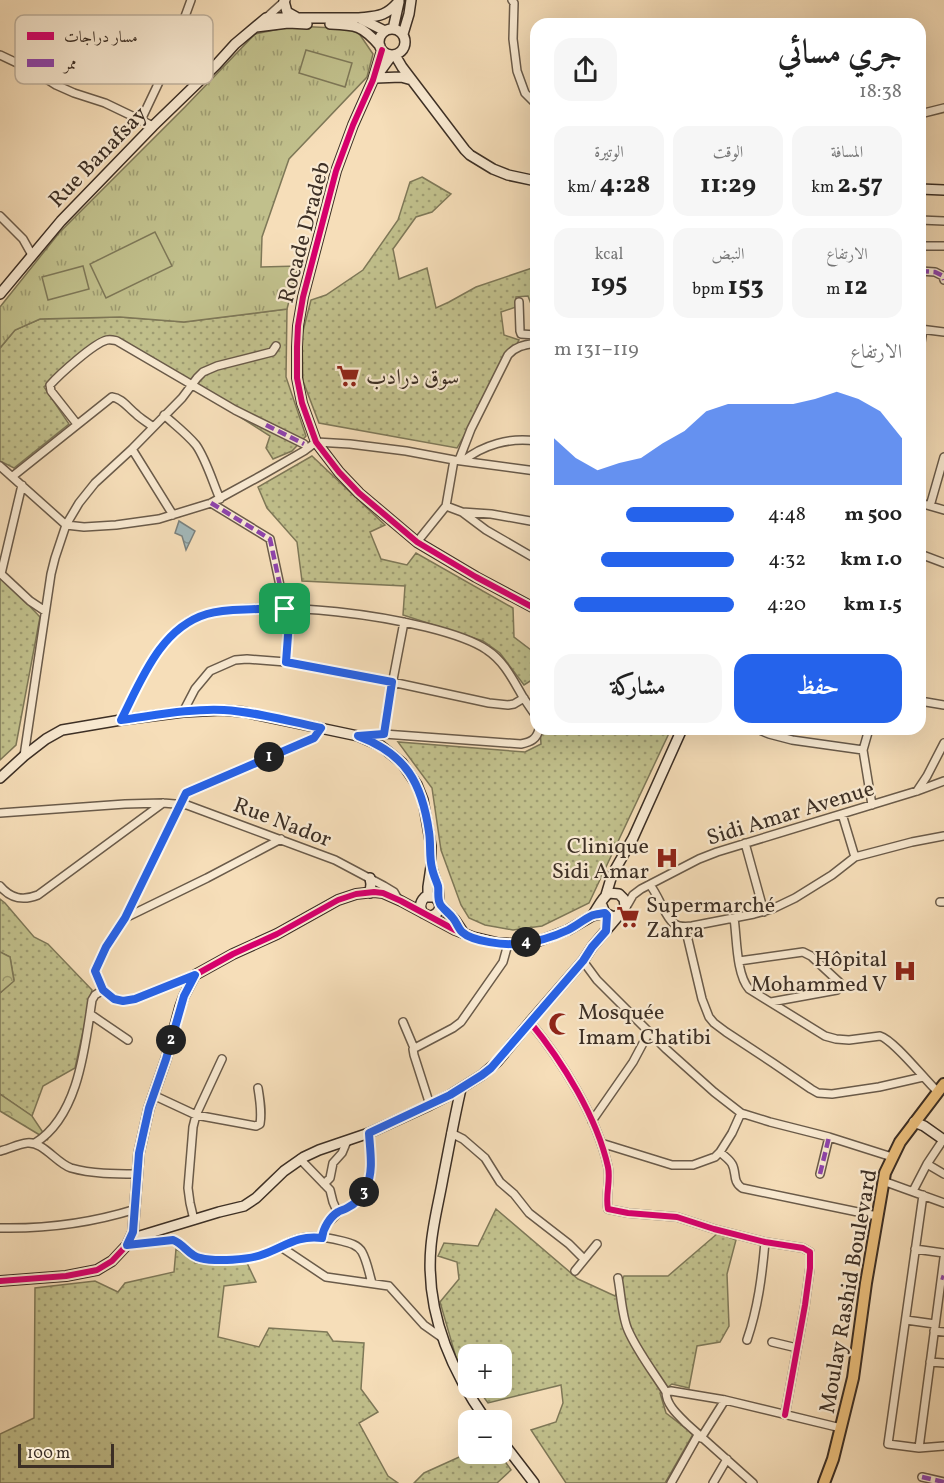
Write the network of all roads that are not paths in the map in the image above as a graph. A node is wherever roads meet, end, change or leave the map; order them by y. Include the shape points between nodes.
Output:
1 (191, 0) edge
2 (285, 0) edge
3 (411, 0) edge
4 (512, 0) edge
5 (399, 1) edge
6 (185, 15) edge
7 (296, 17) junction
8 (266, 18) junction
9 (359, 18) junction
10 (255, 27) junction
11 (389, 30) junction
12 (403, 34) junction
13 (381, 48) junction
14 (397, 53) junction
15 (0, 55) edge
16 (15, 62) edge
17 (213, 68) edge
18 (375, 79) junction
19 (414, 83) junction
20 (54, 84) edge
21 (158, 84) edge
22 (196, 84) edge
23 (530, 98) edge
24 (944, 108) edge
25 (926, 112) edge
26 (141, 120) junction
27 (153, 126) junction
28 (530, 180) edge
29 (926, 189) edge
30 (944, 190) edge
31 (0, 216) edge
32 (926, 220) edge
33 (944, 221) edge
34 (926, 246) edge
35 (944, 246) edge
36 (32, 255) junction
37 (926, 272) edge
38 (944, 279) edge
39 (0, 294) edge
40 (519, 302) dead end
41 (926, 330) edge
42 (944, 332) edge
43 (530, 335) edge
44 (530, 344) edge
45 (276, 346) dead end
46 (192, 385) junction
47 (164, 415) junction
48 (77, 424) junction
49 (153, 427) junction
50 (530, 440) edge
51 (316, 442) junction
52 (304, 444) dead end
53 (132, 449) junction
54 (944, 457) edge
55 (459, 460) junction
56 (0, 466) edge
57 (530, 470) edge
58 (13, 476) junction
59 (22, 485) junction
60 (220, 499) junction
61 (211, 503) junction
62 (926, 505) edge
63 (446, 506) junction
64 (930, 506) junction
65 (944, 510) edge
66 (462, 512) junction
67 (490, 514) junction
68 (173, 515) junction
69 (530, 521) edge
70 (66, 525) junction
71 (486, 530) junction
72 (417, 542) junction
73 (530, 556) edge
74 (926, 556) edge
75 (944, 563) edge
76 (0, 574) edge
77 (530, 606) edge
78 (288, 609) junction
79 (45, 611) junction
80 (404, 622) junction
81 (286, 662) junction
82 (392, 682) junction
83 (524, 698) junction
84 (926, 702) edge
85 (944, 705) edge
86 (530, 707) edge
87 (183, 712) junction
88 (121, 720) junction
89 (321, 728) junction
90 (384, 734) junction
91 (537, 735) edge
92 (679, 735) edge
93 (773, 735) edge
94 (868, 735) edge
95 (358, 736) junction
96 (944, 743) edge
97 (863, 750) junction
98 (24, 756) junction
99 (0, 778) edge
100 (944, 781) edge
101 (917, 791) junction
102 (163, 803) junction
103 (180, 804) junction
104 (872, 805) junction
105 (0, 813) edge
106 (842, 814) junction
107 (944, 836) edge
108 (281, 839) junction
109 (745, 843) junction
110 (855, 857) junction
111 (431, 867) junction
112 (370, 878) junction
113 (650, 885) junction
114 (0, 886) edge
115 (370, 892) junction
116 (633, 895) junction
117 (425, 898) junction
118 (400, 900) junction
119 (610, 902) junction
120 (440, 903) junction
121 (623, 912) junction
122 (764, 912) junction
123 (427, 915) junction
124 (125, 918) junction
125 (734, 918) junction
126 (685, 927) junction
127 (606, 931) junction
128 (463, 932) junction
129 (508, 944) junction
130 (583, 961) junction
131 (739, 961) junction
132 (195, 975) junction
133 (103, 990) junction
134 (771, 1002) junction
135 (90, 1014) junction
136 (403, 1022) dead end
137 (530, 1022) junction
138 (649, 1032) junction
139 (128, 1040) dead end
140 (414, 1048) junction
141 (222, 1059) dead end
142 (923, 1077) junction
143 (258, 1088) dead end
144 (941, 1088) edge
145 (461, 1089) junction
146 (153, 1095) junction
147 (430, 1105) junction
148 (741, 1113) junction
149 (196, 1115) junction
150 (592, 1121) junction
151 (914, 1122) junction
152 (451, 1132) junction
153 (369, 1133) junction
154 (829, 1137) junction
155 (944, 1140) edge
156 (347, 1141) junction
157 (35, 1143) junction
158 (601, 1143) junction
159 (0, 1151) edge
160 (720, 1152) junction
161 (892, 1158) junction
162 (300, 1159) junction
163 (927, 1164) junction
164 (137, 1174) junction
165 (820, 1174) dead end
166 (944, 1174) edge
167 (883, 1181) junction
168 (324, 1184) junction
169 (913, 1191) junction
170 (923, 1195) junction
171 (944, 1203) edge
172 (135, 1209) junction
173 (337, 1212) junction
174 (877, 1216) junction
175 (194, 1220) junction
176 (0, 1228) edge
177 (322, 1238) junction
178 (128, 1242) junction
179 (765, 1242) junction
180 (597, 1244) dead end
181 (281, 1247) junction
182 (915, 1249) junction
183 (944, 1255) edge
184 (584, 1259) junction
185 (575, 1271) dead end
186 (618, 1278) dead end
187 (0, 1281) edge
188 (372, 1283) junction
189 (941, 1303) edge
190 (906, 1320) junction
191 (934, 1327) junction
192 (944, 1332) edge
193 (441, 1336) junction
194 (747, 1340) dead end
195 (772, 1342) dead end
196 (797, 1348) junction
197 (930, 1362) junction
198 (944, 1364) edge
199 (666, 1392) junction
200 (725, 1400) junction
201 (479, 1410) edge
202 (785, 1415) junction
203 (841, 1428) junction
204 (699, 1436) junction
205 (944, 1446) edge
206 (919, 1448) junction
207 (512, 1454) edge
208 (728, 1459) junction
209 (922, 1477) dead end
210 (944, 1482) edge
211 (534, 1483) edge
212 (671, 1483) edge
213 (713, 1483) edge
214 (753, 1483) edge
215 (824, 1483) edge

1 - 6 street
2 - 7 street via 287,12
2 - 8 street, Rue Banafsay
3 - 12 street
4 - 23 street via 517,71
5 - 9 street via 385,14
5 - 11 street
7 - 8 street
7 - 9 street
8 - 10 street, Rue Banafsay
9 - 11 street
10 - 13 street via 288,23 351,25 368,32
10 - 17 street, Rue Banafsay
11 - 12 street
11 - 13 street via 381,36
12 - 14 street via 405,42
13 - 14 street via 388,54
13 - 18 street, Rocade Dradeb
14 - 18 street, Rocade Dradeb
14 - 19 street
15 - 16 street
18 - 19 street via 401,77
18 - 51 street, Rocade Dradeb via 336,171 298,326 297,378
19 - 28 street via 470,155 493,169
20 - 26 street
21 - 26 street
22 - 27 street, Rue Banafsay
24 - 25 street
26 - 27 street
27 - 36 street, Rue Banafsay
29 - 30 street
31 - 36 street via 23,239
32 - 33 street
34 - 35 street
36 - 39 street, Rue Banafsay
37 - 38 street
40 - 43 street via 521,334
41 - 42 street
44 - 55 street via 520,345 508,356
45 - 46 street via 272,352 210,369
46 - 47 street
46 - 48 street via 117,341 104,341 50,385
46 - 52 street
47 - 49 street
47 - 60 street via 198,447
48 - 49 street via 114,396
48 - 58 street
49 - 53 street
50 - 55 street via 486,447
51 - 55 street
51 - 60 street
51 - 72 street, Rocade Dradeb via 359,494
53 - 68 street
53 - 70 street via 95,483
54 - 64 street
55 - 57 street
55 - 63 street
56 - 58 street
58 - 59 street
59 - 70 street
59 - 76 street
60 - 61 street
61 - 68 street
61 - 78 street via 270,539
62 - 64 street
63 - 66 street
63 - 72 street
64 - 65 street
66 - 67 street
66 - 71 street
67 - 69 street
67 - 71 street
68 - 70 street via 116,525
70 - 79 street
71 - 73 street
72 - 77 street, Rocade Dradeb
74 - 75 street
76 - 79 street
78 - 80 street via 351,613
78 - 81 street
78 - 88 street via 217,612 187,622 160,648
79 - 98 street
80 - 82 street
80 - 83 street via 485,648
81 - 82 street
81 - 87 street via 247,658 215,668 195,689
82 - 83 street via 489,703 508,705
82 - 90 street
83 - 86 street
84 - 85 street
87 - 88 street
87 - 89 street via 222,710
88 - 98 street via 62,730
89 - 95 street
89 - 103 street via 314,738 186,793
90 - 91 street via 521,744
90 - 95 street
92 - 119 street via 612,875
93 - 97 street
94 - 97 street
95 - 111 street via 390,752 417,785 426,808
96 - 101 street
97 - 104 street
98 - 99 street
100 - 101 street, Sidi Amar Avenue
101 - 104 street, Sidi Amar Avenue
102 - 103 street, Rue Nador
102 - 105 street, Rue Nador
102 - 114 street via 38,895 16,898
103 - 108 street, Rue Nador
103 - 124 street
104 - 106 street, Sidi Amar Avenue
106 - 109 street, Sidi Amar Avenue
106 - 110 street
107 - 110 street
108 - 112 street, Rue Nador
108 - 124 street
109 - 113 street, Sidi Amar Avenue via 708,855
109 - 122 street
110 - 122 street via 795,898
111 - 117 street
111 - 120 street
112 - 115 street
112 - 118 street, Rue Nador
113 - 116 street, Sidi Amar Avenue
113 - 126 street via 669,920
115 - 118 street
115 - 132 street via 338,900
116 - 119 street
116 - 121 street
117 - 118 street
117 - 120 street via 434,897
117 - 123 street via 420,905
118 - 123 street
119 - 121 street via 614,916
119 - 121 street via 625,902
119 - 127 street
119 - 129 street via 568,930 539,940
120 - 123 street via 437,913
120 - 128 street
121 - 127 street
122 - 125 street
123 - 128 street
124 - 133 street via 95,969
125 - 126 street
125 - 131 street
126 - 142 street via 709,1017 811,1089 832,1094
127 - 130 street
128 - 129 street
129 - 140 street via 503,962 461,1022
130 - 137 street
130 - 138 street
131 - 134 street via 746,986
131 - 134 street via 803,952 840,985 837,990
132 - 133 street via 126,1001 114,999
132 - 146 street via 182,1001
133 - 135 street via 92,1000
134 - 142 street via 831,1038 885,1037
135 - 139 street
135 - 157 street via 70,1100 56,1125
136 - 140 street
137 - 145 street via 491,1068
137 - 150 street via 558,1059
138 - 148 street
138 - 150 street
140 - 147 street
141 - 149 street
142 - 144 street
143 - 149 street via 259,1125
144 - 151 main road, Moulay Rashid Boulevard
145 - 147 street
145 - 152 street
146 - 149 street
146 - 164 street
147 - 153 street
148 - 154 street
148 - 160 street
149 - 175 street via 188,1181
150 - 158 street
151 - 155 street
151 - 161 main road, Moulay Rashid Boulevard
152 - 184 street via 481,1154 529,1213
152 - 193 street via 430,1258 432,1298
153 - 156 street
153 - 173 street via 371,1160 366,1188 360,1199
154 - 161 street
154 - 165 street
155 - 163 street
156 - 162 street
156 - 168 street
157 - 159 street
157 - 164 street via 68,1167
158 - 160 street via 678,1166 700,1163
158 - 179 street via 609,1171 610,1210 677,1217
160 - 174 street via 731,1162 736,1183 742,1188
161 - 167 main road, Moulay Rashid Boulevard
162 - 168 street
162 - 175 street via 240,1208
163 - 166 street
163 - 169 street
164 - 172 street
167 - 169 street
167 - 174 main road, Moulay Rashid Boulevard
168 - 173 street
169 - 170 street
170 - 171 street
170 - 182 street
172 - 176 street via 82,1223
172 - 178 street
173 - 177 street
174 - 203 main road, Moulay Rashid Boulevard via 853,1378
175 - 178 street
177 - 181 street via 302,1238
177 - 188 street via 358,1248
178 - 181 street via 173,1240 195,1257 208,1259 250,1258
178 - 187 street via 112,1262 97,1270
179 - 194 street via 759,1298
179 - 196 street via 810,1252
180 - 184 street
181 - 188 street via 326,1277
182 - 183 street
182 - 190 street
183 - 189 street
184 - 185 street
186 - 199 street via 628,1330
188 - 193 street via 392,1288 422,1322
189 - 191 street
190 - 191 street
190 - 206 street via 888,1444
191 - 192 street
191 - 197 street
193 - 201 street via 462,1384
195 - 196 street
196 - 202 street
197 - 198 street
197 - 206 street
199 - 200 street
199 - 204 street via 677,1414
200 - 202 street
200 - 204 street
202 - 203 street
203 - 215 main road, Moulay Rashid Boulevard
204 - 208 street
204 - 212 street
205 - 206 street
207 - 211 street
208 - 213 street
208 - 214 street
209 - 210 street

